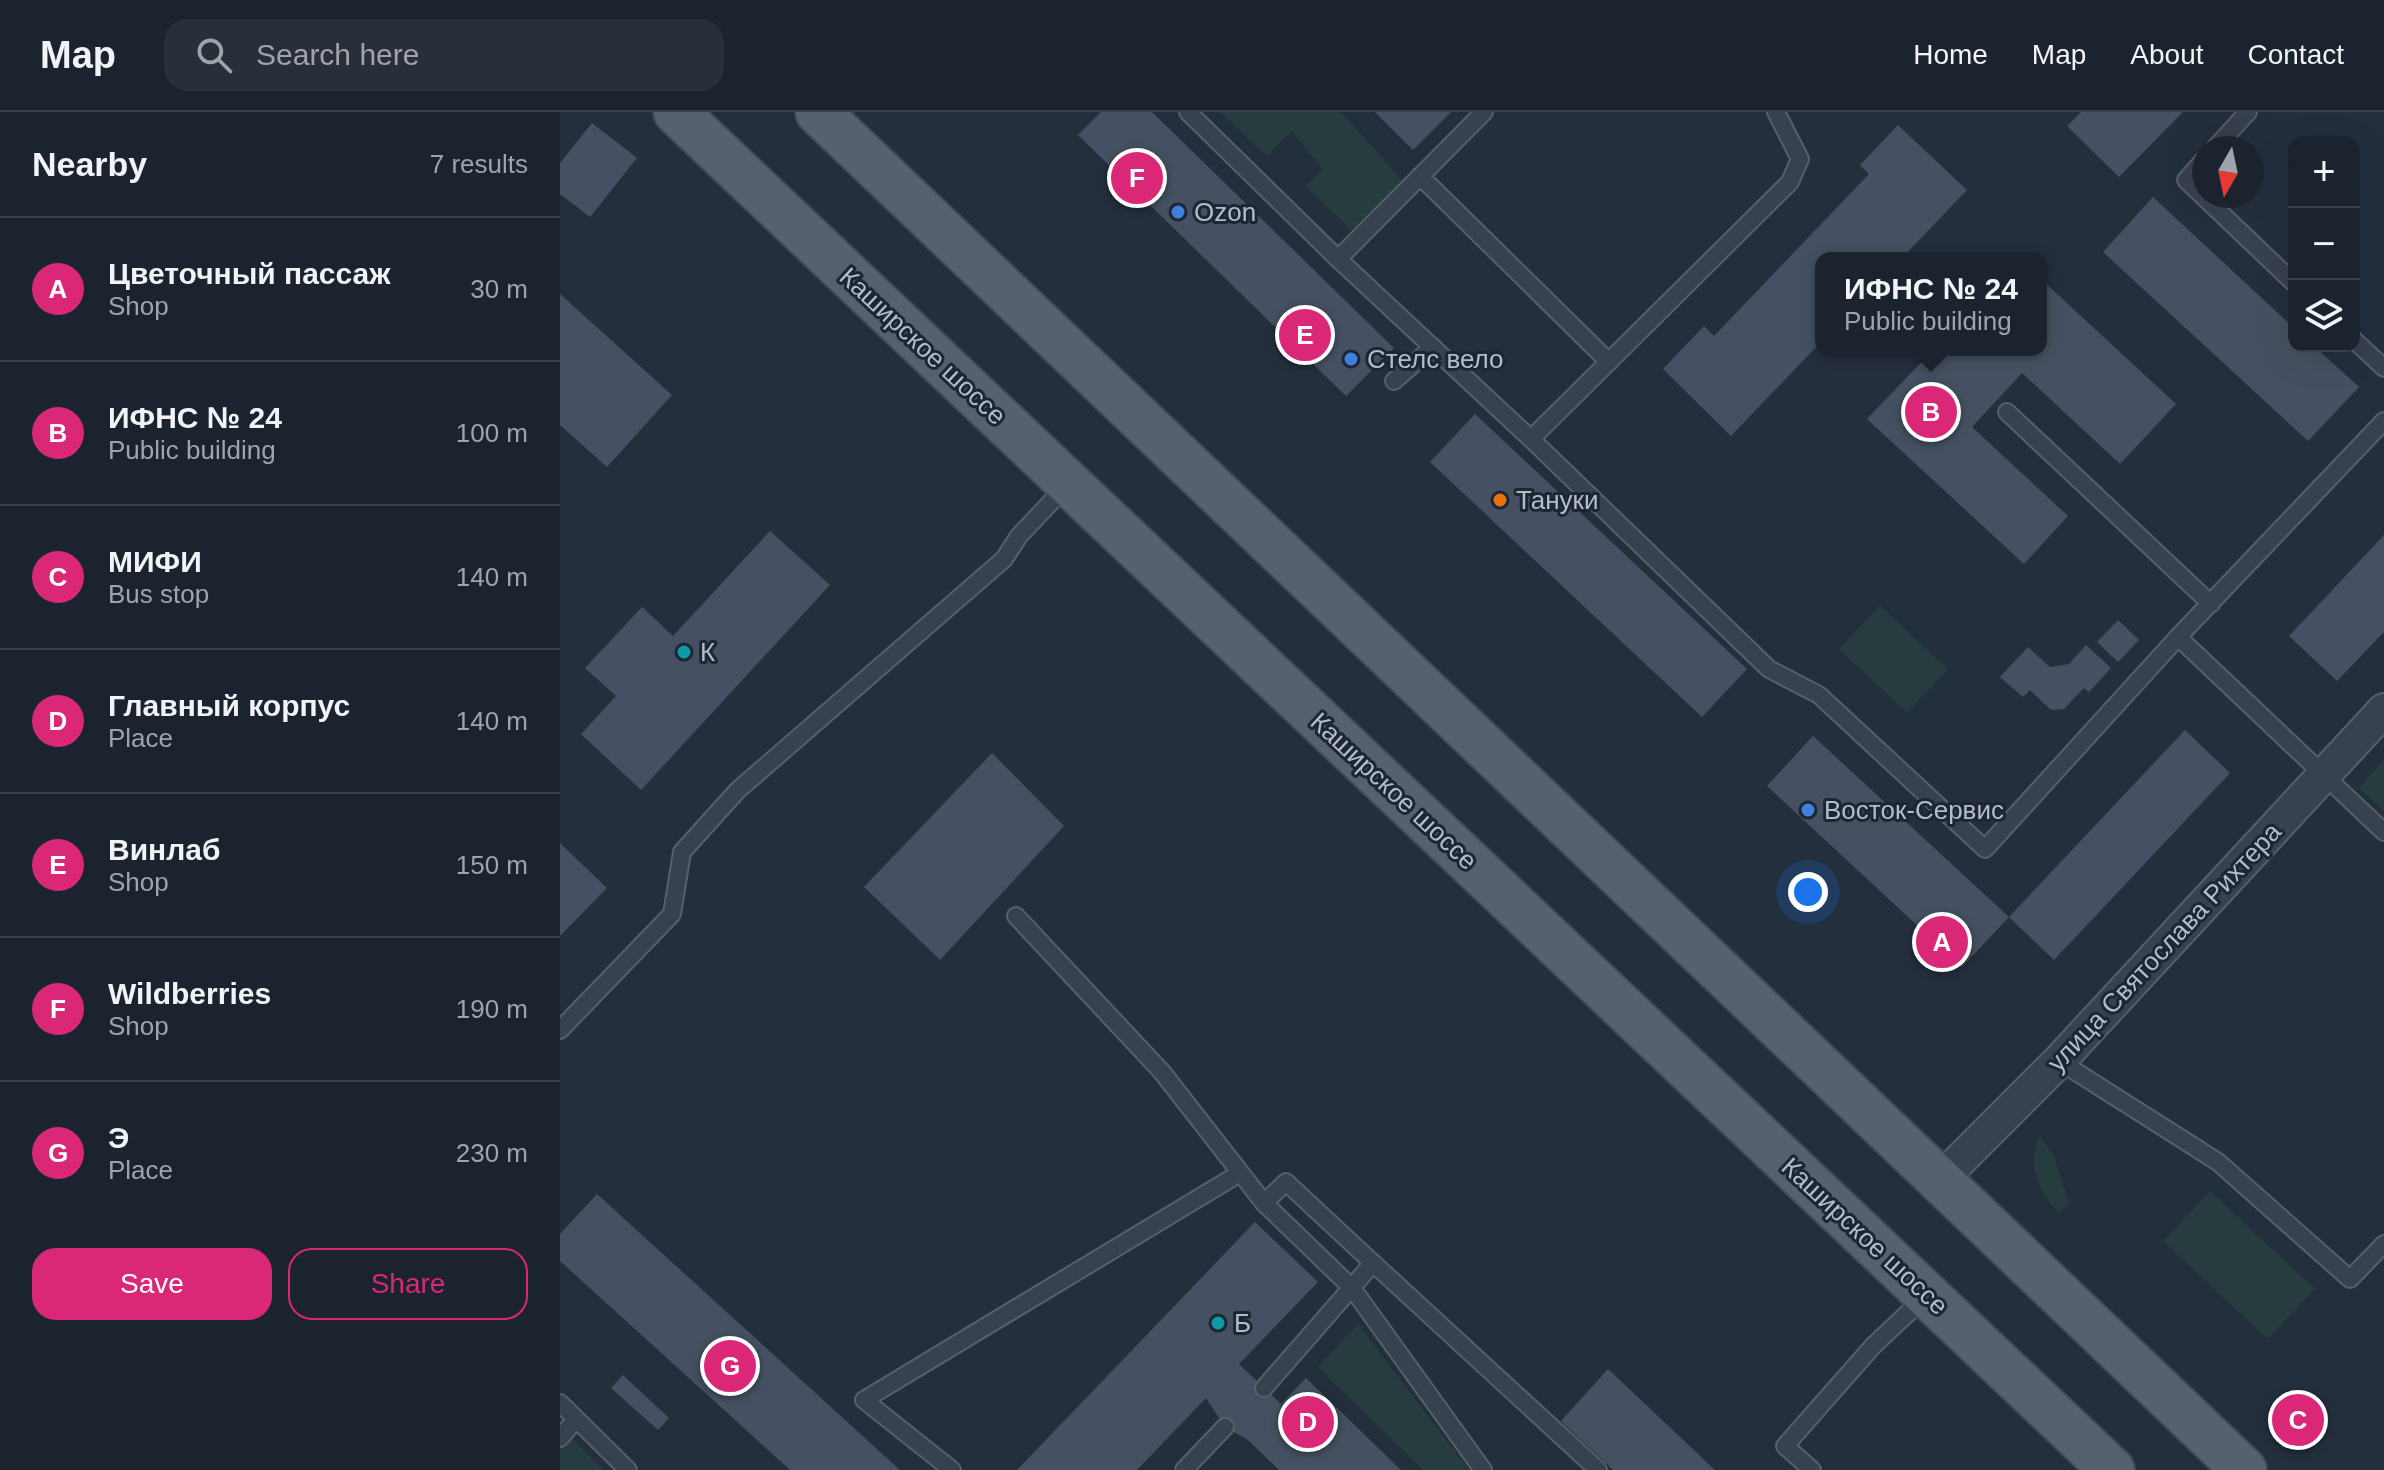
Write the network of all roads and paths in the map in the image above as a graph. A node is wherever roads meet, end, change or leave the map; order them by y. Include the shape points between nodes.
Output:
1 (676, 112) edge
2 (818, 112) edge
3 (1188, 112) edge
4 (1484, 112) edge
5 (1776, 112) edge
6 (2248, 112) edge
7 (2226, 136) edge
8 (1420, 176) junction
9 (2215, 208) edge
10 (1338, 259) junction
11 (2291, 280) edge
12 (2360, 346) edge
13 (1433, 347) junction
14 (1609, 362) junction
15 (2384, 368) edge
16 (1394, 381) dead end
17 (2007, 412) dead end
18 (2384, 421) edge
19 (1531, 439) junction
20 (1069, 483) junction
21 (2211, 604) junction
22 (2178, 637) junction
23 (2384, 710) edge
24 (2325, 774) junction
25 (2384, 832) edge
26 (1016, 916) dead end
27 (560, 1030) edge
28 (2059, 1061) junction
29 (1240, 1173) junction
30 (1940, 1180) junction
31 (1264, 1203) junction
32 (2384, 1244) edge
33 (1373, 1263) junction
34 (1352, 1288) junction
35 (1927, 1295) junction
36 (1264, 1388) dead end
37 (560, 1403) edge
38 (576, 1419) junction
39 (1225, 1427) dead end
40 (560, 1438) edge
41 (628, 1470) edge
42 (952, 1470) edge
43 (1184, 1470) edge
44 (1483, 1470) edge
45 (1598, 1470) edge
46 (1812, 1470) edge
47 (2112, 1470) edge
48 (2244, 1470) edge

1 - 20 main road, Каширское шоссе
2 - 30 main road
3 - 10 lane
4 - 8 lane
5 - 14 lane via 1800,159 1790,182
6 - 7 lane
8 - 10 lane
8 - 14 lane
9 - 11 lane
10 - 13 lane
12 - 15 lane
13 - 16 lane
13 - 19 lane
14 - 19 lane
17 - 21 lane
18 - 21 lane
19 - 22 lane via 1769,669 1819,695 1985,849
20 - 27 lane via 1004,559 738,790 682,852 672,914
20 - 35 main road, Каширское шоссе
21 - 22 lane
22 - 24 lane
23 - 24 street, улица Святослава Рихтера
24 - 25 lane
24 - 28 street, улица Святослава Рихтера
26 - 29 lane via 1162,1072
28 - 30 street, улица Святослава Рихтера
28 - 32 lane via 2218,1162 2350,1279
29 - 31 lane
29 - 42 lane via 864,1400
30 - 48 main road
31 - 33 lane via 1286,1182
31 - 34 lane
33 - 34 lane
33 - 45 lane
34 - 36 lane
34 - 44 lane
35 - 46 lane via 1873,1346 1785,1446
35 - 47 main road, Каширское шоссе
37 - 38 lane
38 - 40 lane
38 - 41 lane
39 - 43 lane

